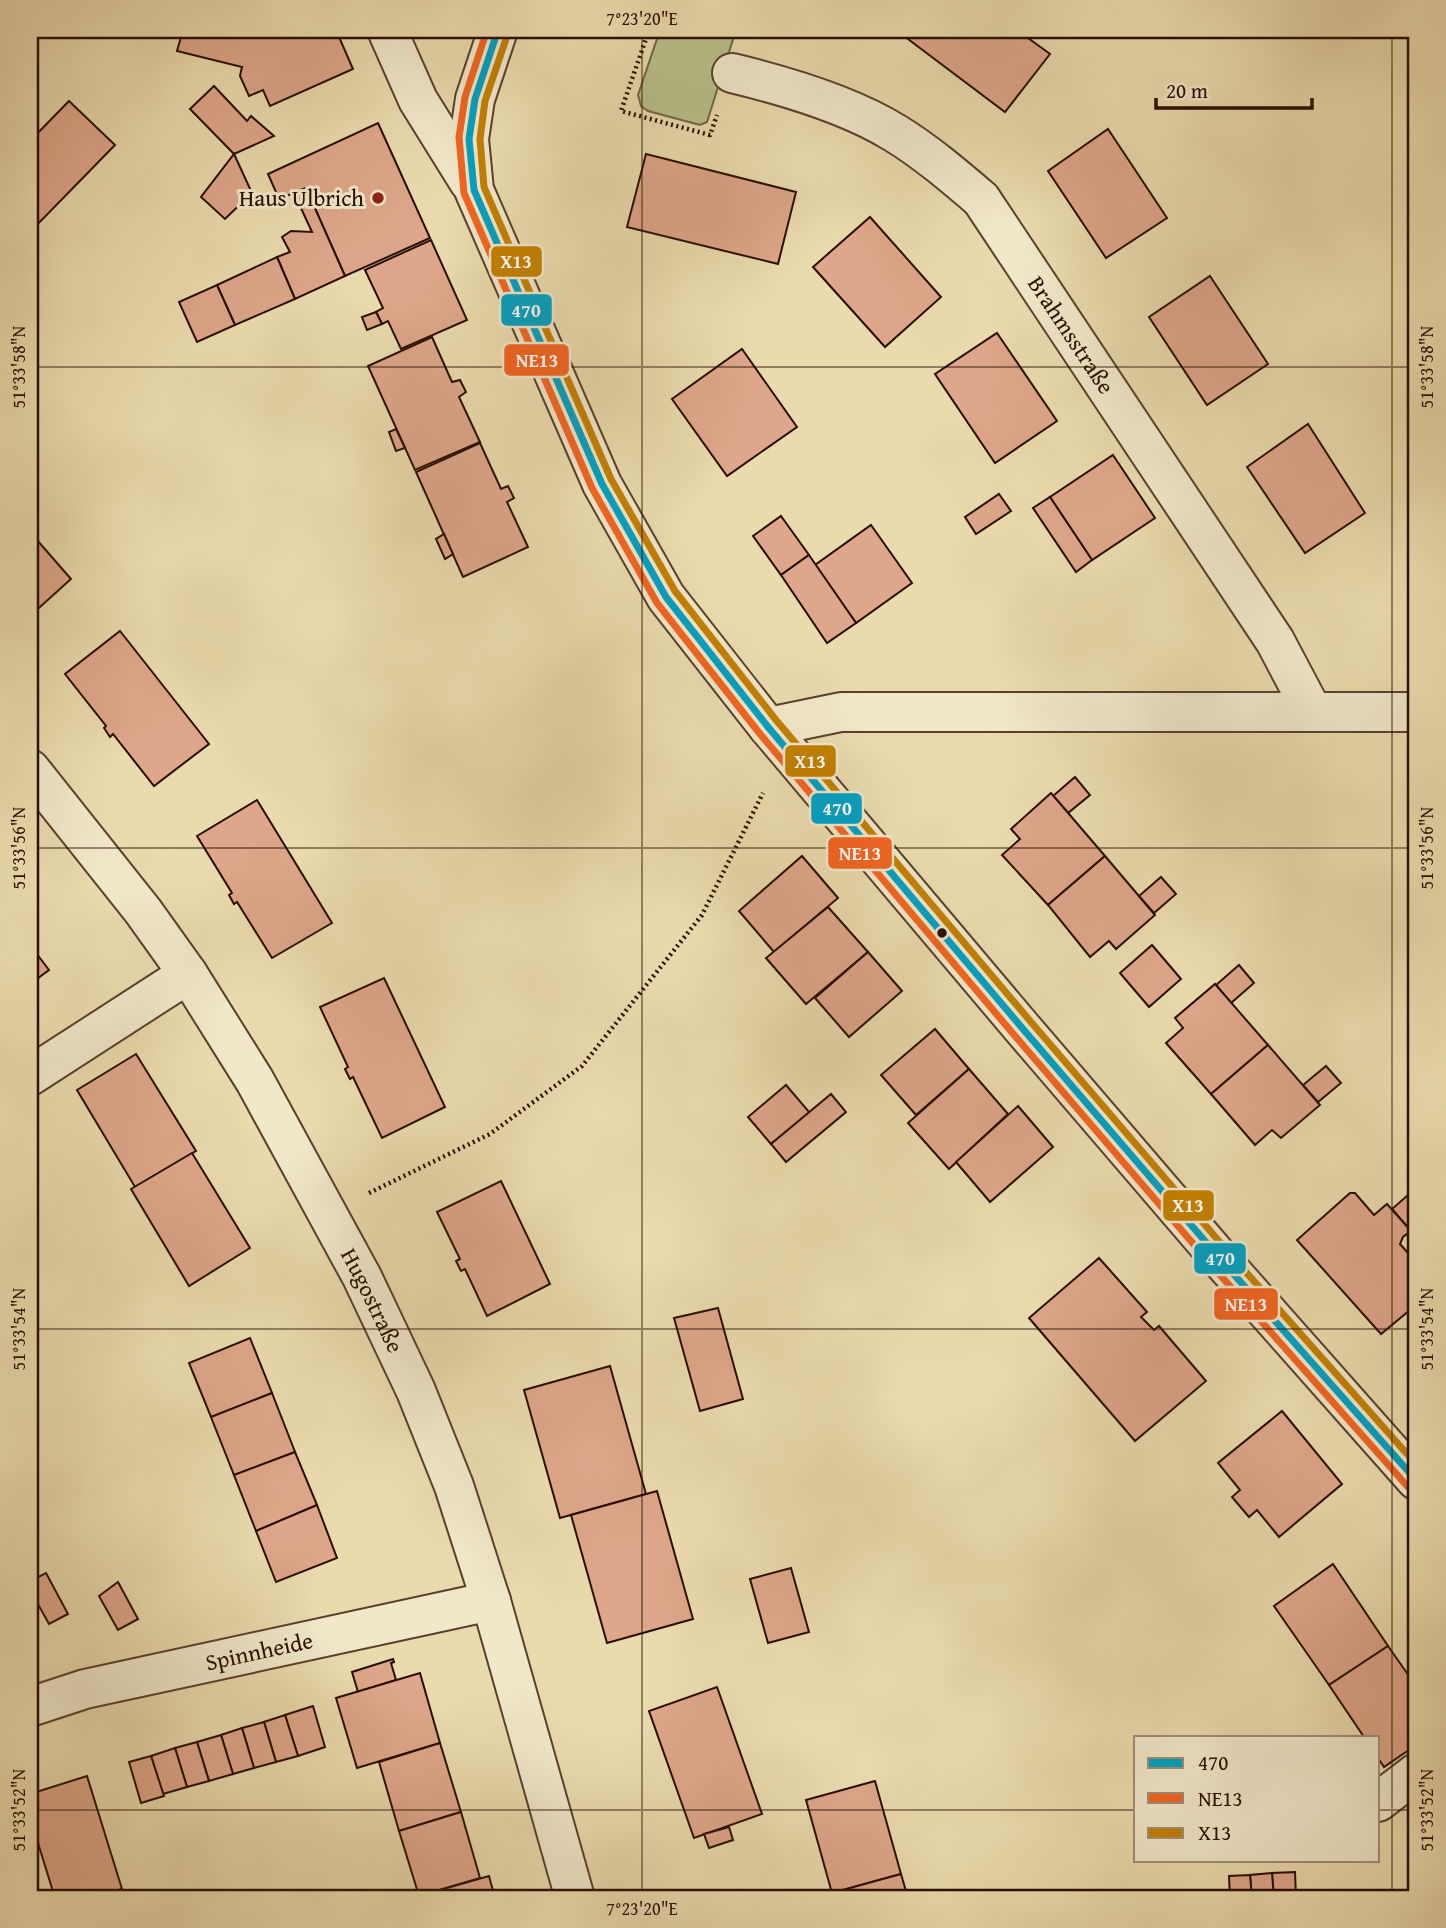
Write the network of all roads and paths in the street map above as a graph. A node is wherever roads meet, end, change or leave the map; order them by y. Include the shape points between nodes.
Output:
1 (387, 30) edge
2 (498, 30) edge
3 (646, 30) edge
4 (732, 73) joint
5 (474, 190) junction
6 (1312, 711) junction
7 (1416, 712) edge
8 (768, 727) junction
9 (793, 757) junction
10 (30, 769) edge
11 (188, 974) junction
12 (30, 1076) edge
13 (327, 1214) junction
14 (1416, 1480) edge
15 (491, 1601) junction
16 (30, 1707) edge
17 (1416, 1773) edge
18 (1380, 1800) edge
19 (575, 1898) edge

1 - 5 street via 418,100
2 - 5 street via 475,99 469,139
3 - 4 path via 621,111 710,135
4 - 6 street, Brahmsstraße via 829,102 894,132 981,200 1275,641
5 - 8 street via 602,484 666,597
6 - 7 street
6 - 8 street via 842,712
8 - 9 street
9 - 13 path via 758,798 702,915 582,1066 490,1134
9 - 14 street via 1168,1198
10 - 11 street, Hugostraße
11 - 12 street
11 - 13 street, Hugostraße via 255,1081
13 - 15 street, Hugostraße via 416,1391 454,1486
15 - 16 street, Spinnheide via 85,1689
15 - 19 street, Hugostraße
17 - 18 street

